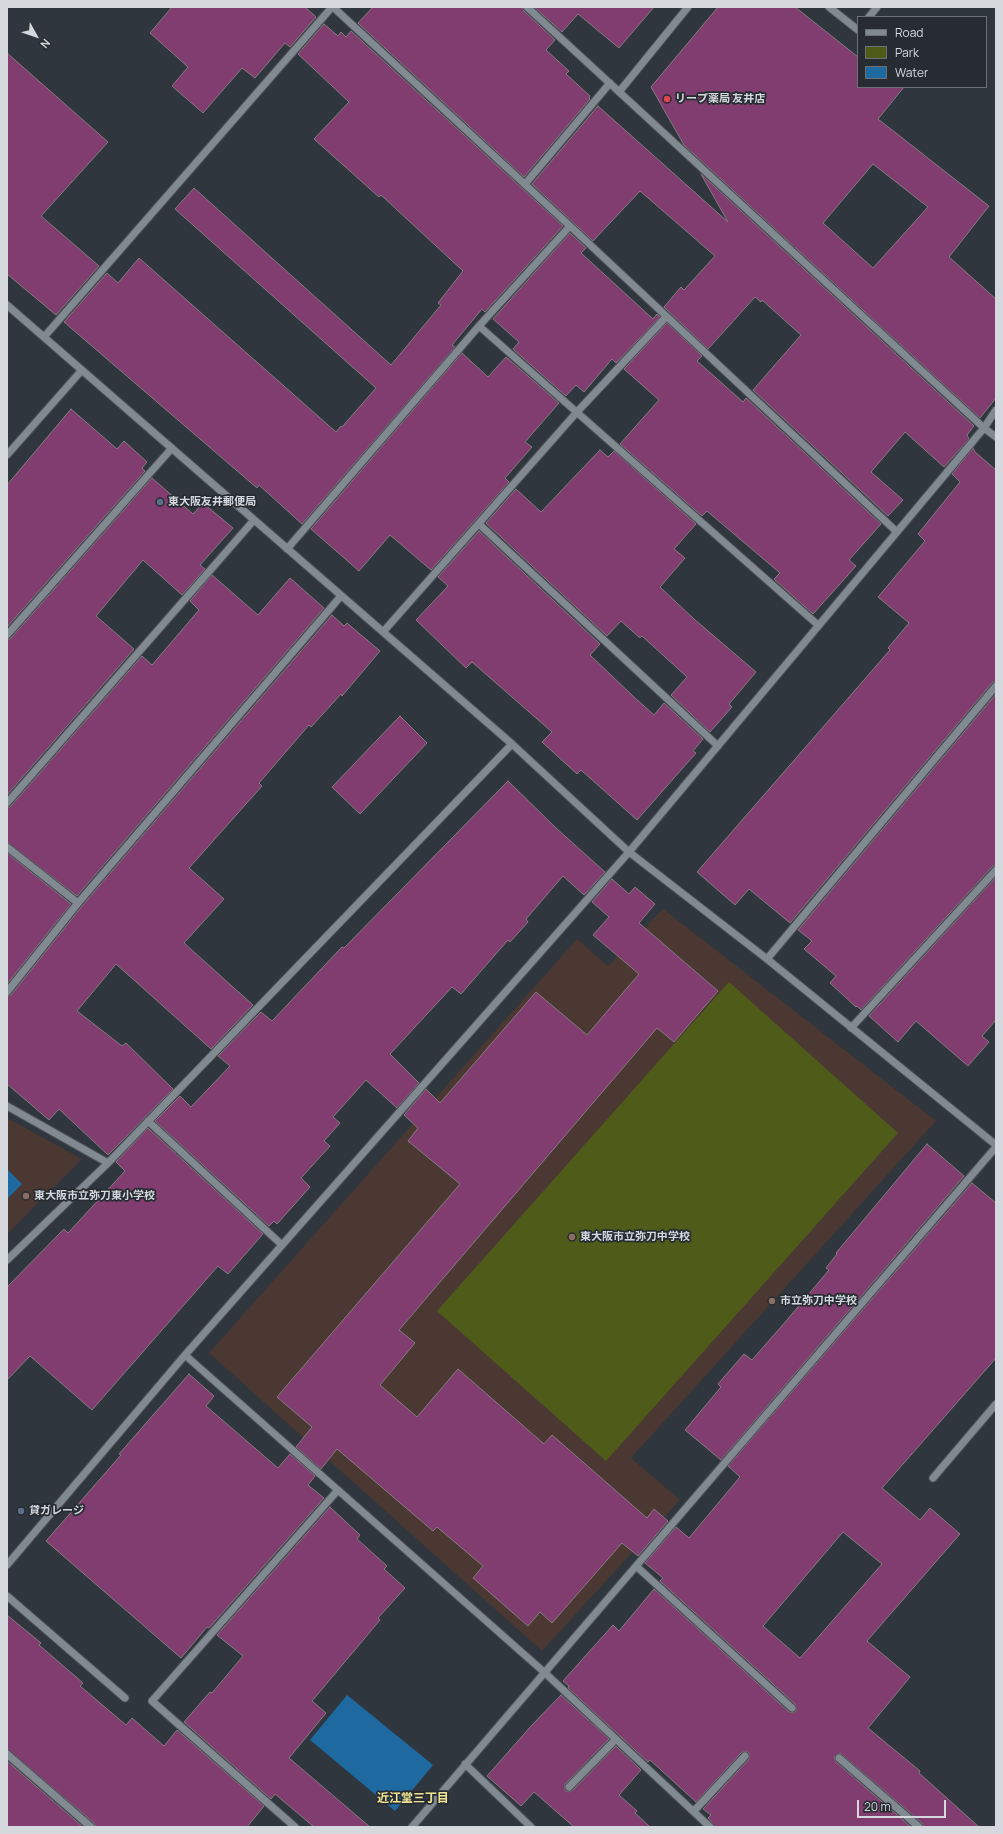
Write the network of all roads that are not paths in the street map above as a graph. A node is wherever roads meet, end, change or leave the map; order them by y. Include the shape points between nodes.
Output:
1 (333, 7) edge
2 (527, 7) edge
3 (688, 7) edge
4 (828, 7) edge
5 (877, 7) edge
6 (870, 16) edge
7 (857, 29) edge
8 (610, 83) junction
9 (619, 92) junction
10 (525, 184) junction
11 (570, 226) junction
12 (7, 305) edge
13 (666, 317) junction
14 (479, 326) junction
15 (44, 337) junction
16 (82, 370) junction
17 (996, 410) edge
18 (577, 412) junction
19 (984, 428) junction
20 (996, 437) edge
21 (172, 448) junction
22 (7, 455) edge
23 (254, 520) junction
24 (479, 524) junction
25 (897, 532) junction
26 (287, 549) junction
27 (341, 596) junction
28 (818, 626) junction
29 (383, 632) junction
30 (7, 635) edge
31 (996, 686) edge
32 (512, 744) junction
33 (718, 746) junction
34 (7, 803) edge
35 (7, 847) edge
36 (629, 852) junction
37 (996, 870) edge
38 (78, 903) junction
39 (767, 959) junction
40 (7, 992) edge
41 (852, 1028) junction
42 (7, 1106) edge
43 (148, 1121) junction
44 (996, 1146) edge
45 (108, 1163) junction
46 (282, 1245) junction
47 (7, 1260) edge
48 (185, 1355) junction
49 (996, 1404) edge
50 (933, 1478) dead end
51 (338, 1490) junction
52 (7, 1565) edge
53 (636, 1566) junction
54 (7, 1596) edge
55 (544, 1672) junction
56 (124, 1698) dead end
57 (792, 1708) dead end
58 (616, 1739) junction
59 (7, 1754) edge
60 (745, 1756) dead end
61 (839, 1758) dead end
62 (465, 1764) junction
63 (569, 1787) dead end
64 (694, 1812) junction
65 (91, 1827) edge
66 (295, 1827) edge
67 (412, 1827) edge
68 (531, 1827) edge
69 (710, 1827) edge
70 (919, 1827) edge

1 - 10 street
1 - 15 street
2 - 8 street
3 - 9 street
4 - 7 street
5 - 6 street
8 - 9 street
8 - 10 street
9 - 19 street
10 - 11 street
11 - 13 street
11 - 14 street
12 - 15 street
13 - 18 street
13 - 25 street
14 - 18 street
14 - 26 street
15 - 16 street
16 - 21 street
16 - 22 street
17 - 19 street
18 - 24 street
18 - 28 street
19 - 20 street
19 - 25 street
21 - 23 street
21 - 30 street
23 - 26 street
23 - 34 street
24 - 29 street
24 - 33 street
25 - 28 street
26 - 27 street
27 - 29 street
27 - 38 street
28 - 33 street
29 - 32 street
31 - 39 street
32 - 36 street
32 - 43 street
33 - 36 street
35 - 38 street
36 - 39 street
36 - 46 street
37 - 41 street
38 - 40 street
39 - 41 street
41 - 44 street
42 - 45 street
43 - 45 street
43 - 46 street
44 - 53 street
45 - 47 street
46 - 48 street
48 - 51 street
48 - 52 street
49 - 50 street
51 - 55 street
51 - 66 street via 152,1701
53 - 55 street
53 - 57 street
54 - 56 street
55 - 58 street
55 - 62 street
58 - 63 street
58 - 64 street
59 - 65 street
60 - 64 street
61 - 70 street
62 - 67 street
62 - 68 street
64 - 69 street

